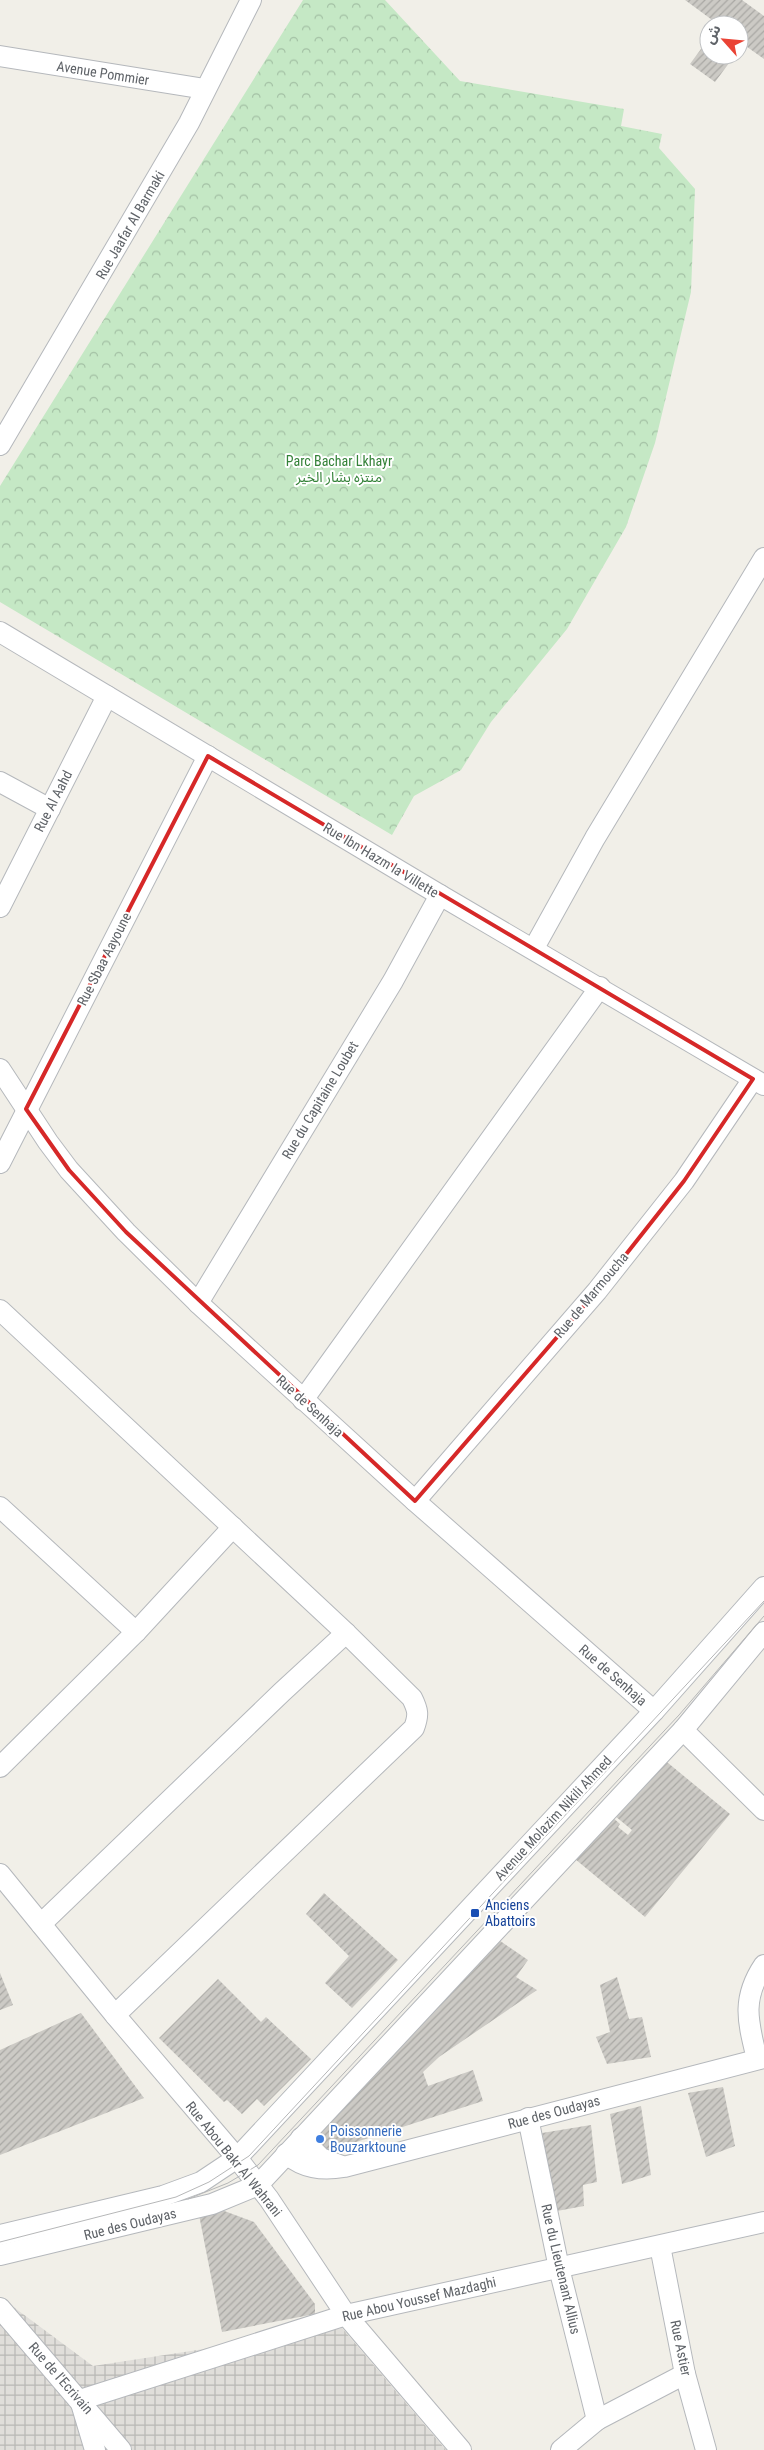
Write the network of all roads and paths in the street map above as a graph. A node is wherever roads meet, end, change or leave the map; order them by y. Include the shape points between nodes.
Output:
1 (251, 0) edge
2 (0, 56) edge
3 (206, 89) junction
4 (0, 445) edge
5 (764, 558) edge
6 (0, 632) edge
7 (107, 696) junction
8 (208, 756) junction
9 (0, 782) edge
10 (50, 809) junction
11 (440, 895) junction
12 (0, 907) edge
13 (534, 948) junction
14 (600, 987) junction
15 (0, 1069) edge
16 (758, 1082) edge
17 (26, 1109) junction
18 (0, 1163) edge
19 (198, 1303) junction
20 (0, 1310) edge
21 (303, 1400) junction
22 (415, 1501) junction
23 (0, 1507) edge
24 (232, 1527) junction
25 (764, 1586) edge
26 (136, 1632) junction
27 (764, 1632) edge
28 (346, 1633) junction
29 (654, 1711) junction
30 (683, 1730) junction
31 (0, 1767) edge
32 (764, 1810) edge
33 (0, 1874) edge
34 (41, 1924) junction
35 (764, 1965) edge
36 (115, 2015) junction
37 (760, 2059) edge
38 (528, 2118) junction
39 (301, 2138) junction
40 (286, 2154) junction
41 (237, 2158) junction
42 (344, 2167) junction
43 (258, 2185) junction
44 (764, 2222) edge
45 (0, 2235) edge
46 (660, 2246) junction
47 (0, 2255) edge
48 (559, 2268) junction
49 (0, 2308) edge
50 (346, 2315) junction
51 (685, 2374) junction
52 (80, 2400) junction
53 (597, 2420) junction
54 (95, 2450) edge
55 (122, 2450) edge
56 (461, 2450) edge
57 (561, 2450) edge
58 (706, 2450) edge

1 - 3 street, Rue Jaafar Al Barmaki
2 - 3 street, Avenue Pommier
3 - 4 street, Rue Jaafar Al Barmaki via 190,123
5 - 13 street via 595,838
6 - 7 street, Rue Ibn Hazm la Villette
7 - 8 street, Rue Ibn Hazm la Villette
7 - 10 street, Rue Al Aahd
8 - 11 street, Rue Ibn Hazm la Villette
8 - 17 street, Rue Sbaa Aayoune
9 - 10 street
10 - 12 street, Rue Al Aahd
11 - 13 street, Rue Ibn Hazm la Villette
11 - 19 street, Rue du Capitaine Loubet via 393,981
13 - 14 street, Rue Ibn Hazm la Villette
14 - 16 street, Rue Ibn Hazm la Villette
14 - 21 street
15 - 17 street, Rue de Senhaja
16 - 22 street, Rue de Marmoucha via 597,1291
17 - 18 street, Rue Sbaa Aayoune
17 - 19 street, Rue de Senhaja via 88,1191
19 - 21 street, Rue de Senhaja
20 - 24 street
21 - 22 street, Rue de Senhaja
22 - 29 street, Rue de Senhaja
23 - 26 street
24 - 26 street
24 - 28 street
25 - 29 street, Avenue Molazim Nikili Ahmed
26 - 31 street
27 - 30 street
28 - 34 street
28 - 36 street via 412,1698 418,1710 414,1728
29 - 41 street, Avenue Molazim Nikili Ahmed
30 - 32 street
30 - 39 street
33 - 34 street, Rue Abou Bakr Al Wahrani
34 - 36 street, Rue Abou Bakr Al Wahrani
35 - 37 street via 753,1981 749,1998 748,2023
36 - 41 street, Rue Abou Bakr Al Wahrani
37 - 38 street, Rue des Oudayas
38 - 42 street, Rue des Oudayas
38 - 48 street, Rue du Lieutenant Allius
39 - 40 street
39 - 42 street via 321,2158
40 - 42 street, Rue des Oudayas via 317,2169
40 - 43 street
41 - 43 street, Rue Abou Bakr Al Wahrani
41 - 45 street, Rue des Oudayas via 201,2182 163,2196
43 - 47 street, Rue des Oudayas via 212,2204
43 - 50 street, Rue Abou Bakr Al Wahrani
44 - 46 street, Rue Abou Youssef Mazdaghi
46 - 48 street, Rue Abou Youssef Mazdaghi
46 - 51 street, Rue Astier
48 - 50 street, Rue Abou Youssef Mazdaghi
48 - 53 street, Rue du Lieutenant Allius
49 - 52 street, Rue de l'Ecrivain
50 - 52 street, Rue Abou Youssef Mazdaghi
50 - 56 street, Rue Abou Bakr Al Wahrani
51 - 53 street
51 - 58 street, Rue Astier
52 - 54 street
52 - 55 street, Rue de l'Ecrivain
53 - 57 street

